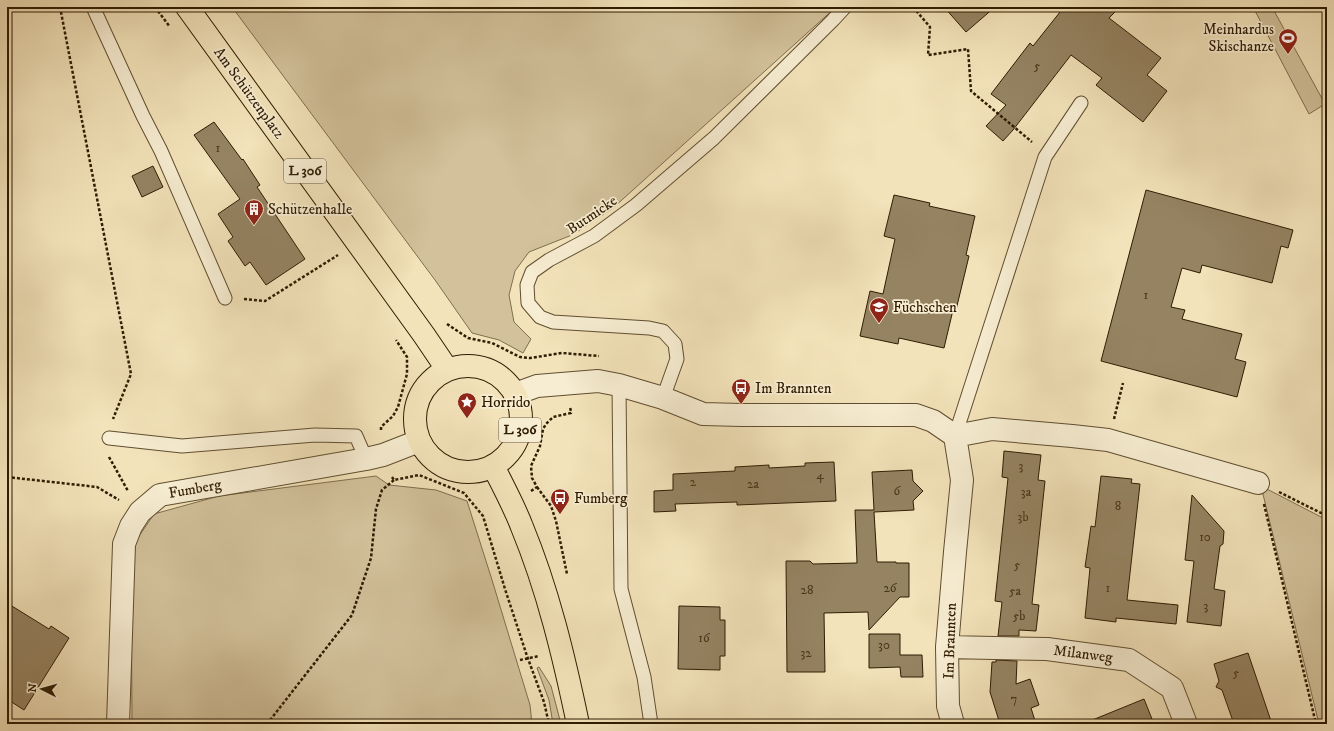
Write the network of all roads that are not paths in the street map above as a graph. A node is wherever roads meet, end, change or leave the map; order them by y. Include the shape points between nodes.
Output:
1 (93, 7) edge
2 (187, 7) edge
3 (845, 7) edge
4 (1081, 103) dead end
5 (225, 298) road end
6 (447, 370) junction
7 (618, 385) junction
8 (515, 394) junction
9 (663, 398) junction
10 (955, 436) junction
11 (109, 438) road end
12 (419, 441) junction
13 (375, 457) junction
14 (493, 466) junction
15 (1258, 483) road end
16 (947, 647) junction
17 (118, 724) edge
18 (578, 724) edge
19 (651, 724) edge
20 (953, 724) edge
21 (1186, 724) edge

1 - 5 lane via 161,151
2 - 6 main road, Am Schützenplatz / L 306
3 - 9 lane, Butmicke via 714,138 636,205 594,236 532,272 527,285 528,303 540,317 553,322 663,331 675,344 677,359
4 - 10 lane via 1045,157
6 - 8 main road, L 306 via 462,365 478,366 506,381
6 - 12 main road, L 306 via 432,378 415,408 415,425
7 - 8 street via 598,381 565,383 537,386
7 - 9 street
7 - 19 lane via 621,589 644,677
8 - 14 main road, L 306 via 520,410 521,426 518,437 506,456
9 - 10 street via 703,414 916,415 933,421
10 - 15 street via 992,429 1108,440
10 - 16 street, Im Brannten via 962,480
11 - 13 lane via 182,446 315,435 356,436
12 - 13 street, Fumberg
12 - 14 main road, L 306 via 429,456 443,466 459,472 477,471
13 - 17 street, Fumberg via 160,495 140,512 124,544
14 - 18 main road via 522,526 542,581 563,652
16 - 20 street, Im Brannten via 948,706
16 - 21 street, Milanweg via 1047,649 1129,660 1172,688

